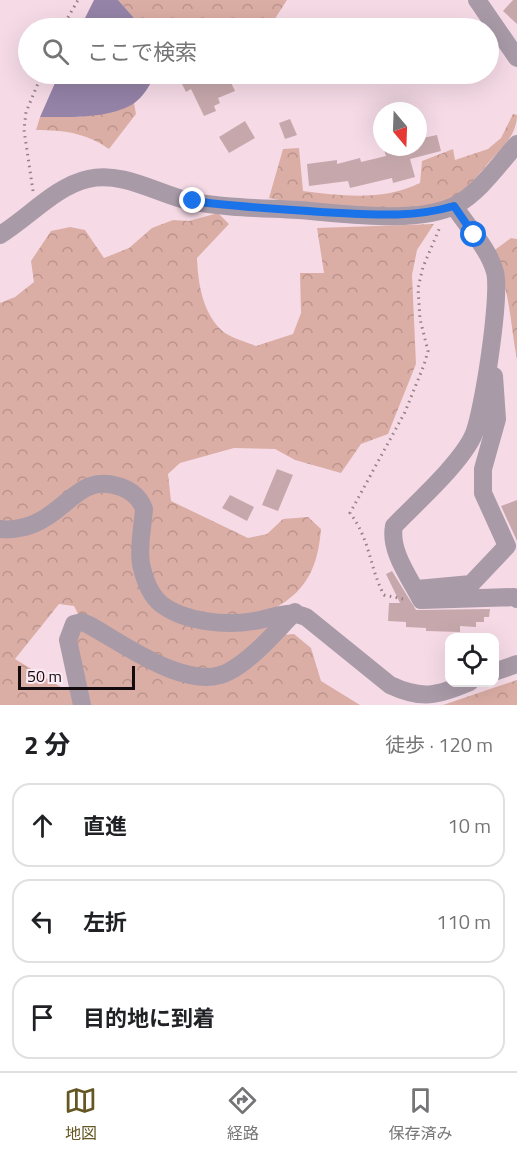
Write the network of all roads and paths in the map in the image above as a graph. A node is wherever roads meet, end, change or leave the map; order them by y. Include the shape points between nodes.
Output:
1 (78, 0) edge
2 (477, 0) edge
3 (68, 18) edge
4 (489, 18) edge
5 (499, 32) edge
6 (517, 58) edge
7 (38, 84) edge
8 (517, 144) edge
9 (446, 208) junction
10 (37, 210) junction
11 (0, 235) edge
12 (494, 330) junction
13 (0, 529) edge
14 (418, 595) junction
15 (517, 599) edge
16 (294, 612) junction
17 (517, 664) edge
18 (499, 671) edge
19 (455, 687) edge
20 (82, 705) edge

1 - 3 path
2 - 4 street
5 - 6 street
7 - 10 path via 26,112 24,130
8 - 9 street via 475,190
9 - 10 street via 413,215 240,207 175,197 111,178 73,184
9 - 12 street via 495,273
9 - 14 path via 418,288 428,351 424,365 405,412 350,513 369,547 384,595
10 - 11 street
12 - 14 street via 473,436 394,526 394,546
12 - 14 street via 497,419 483,469 483,493 507,546 471,584
13 - 16 street via 24,527 44,519 76,493 109,482 129,490 141,501 144,509 140,561 149,589 160,603 193,618 221,622 253,621
14 - 15 street
16 - 19 street via 306,617 390,685 421,696
16 - 20 street via 242,663 229,672 204,678 155,664 89,625 74,624 68,640
17 - 18 street

